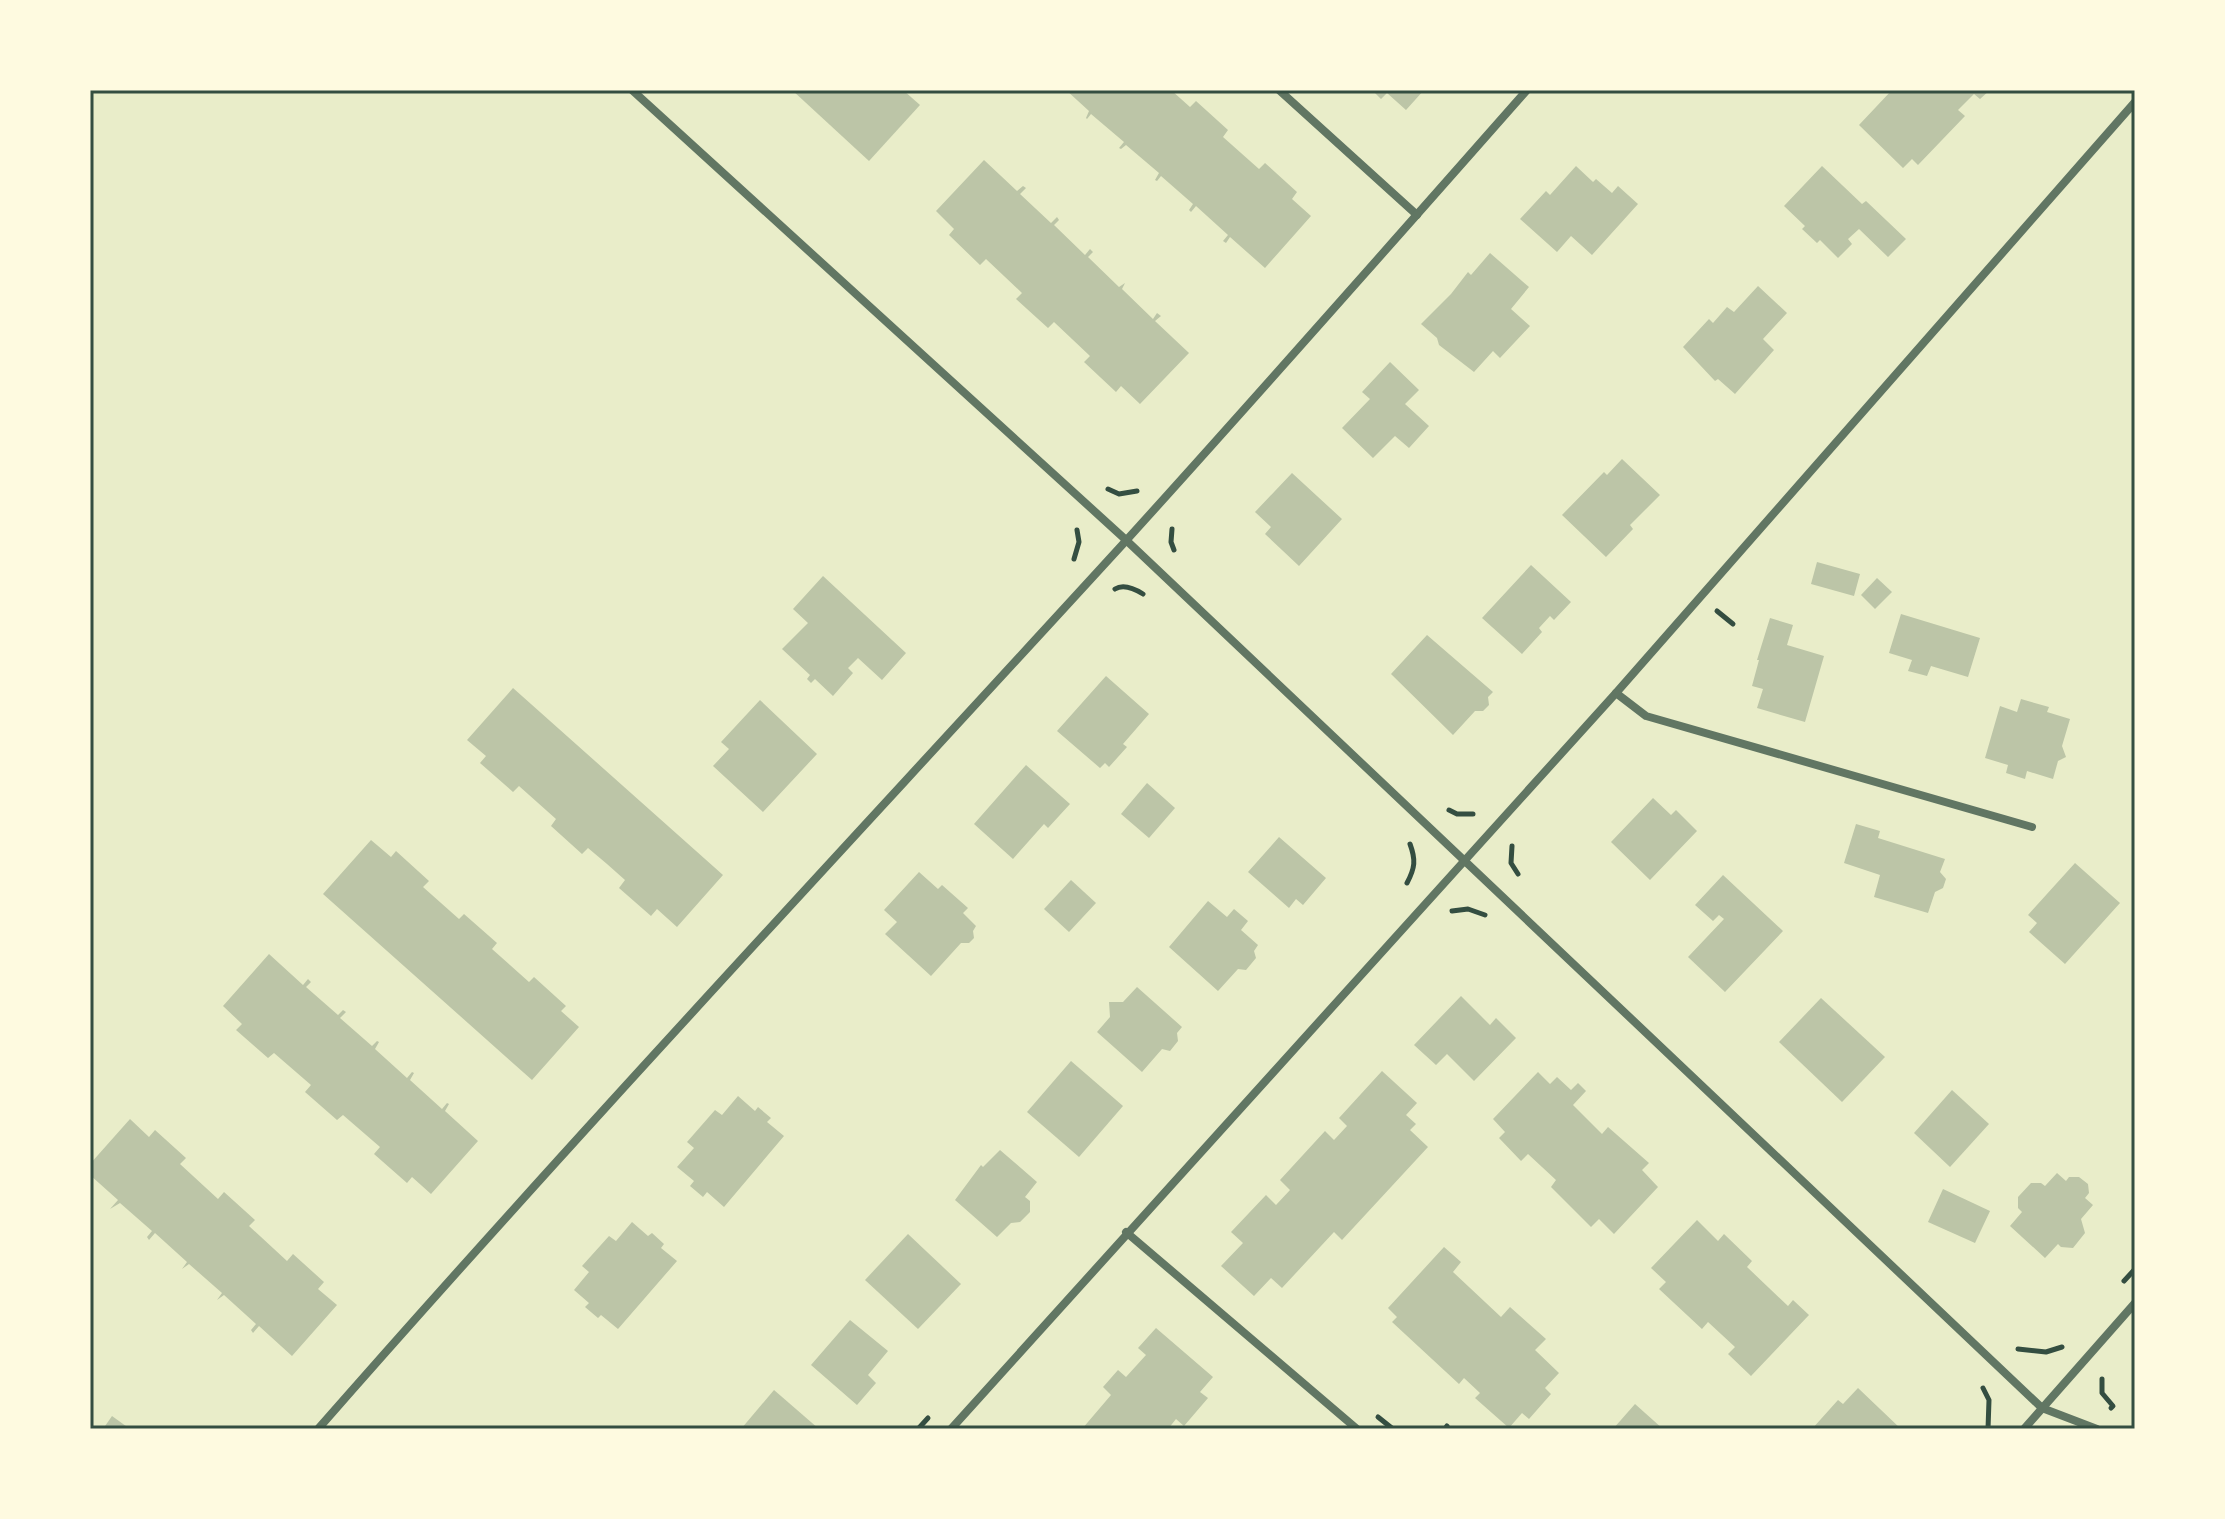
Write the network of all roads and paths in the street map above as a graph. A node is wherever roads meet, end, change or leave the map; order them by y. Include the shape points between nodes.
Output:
1 (632, 90) edge
2 (1279, 90) edge
3 (1527, 90) edge
4 (2135, 102) edge
5 (1417, 215) junction
6 (1174, 520) dead end
7 (1126, 540) junction
8 (1175, 552) dead end
9 (1110, 593) dead end
10 (1153, 602) dead end
11 (1706, 622) dead end
12 (1733, 624) dead end
13 (1616, 693) junction
14 (2032, 827) dead end
15 (1401, 836) dead end
16 (1518, 836) dead end
17 (1466, 861) junction
18 (1522, 880) dead end
19 (1403, 889) dead end
20 (1126, 1232) junction
21 (2135, 1269) edge
22 (2115, 1291) dead end
23 (2135, 1303) edge
24 (2010, 1343) dead end
25 (2065, 1346) dead end
26 (2017, 1348) junction
27 (2110, 1367) dead end
28 (2000, 1368) junction
29 (2042, 1408) junction
30 (929, 1417) dead end
31 (2094, 1428) edge
32 (318, 1429) edge
33 (918, 1429) edge
34 (951, 1429) edge
35 (1357, 1429) edge
36 (1988, 1429) edge
37 (2024, 1429) edge

1 - 7 street
2 - 5 street
3 - 5 street
4 - 13 street
5 - 7 street
6 - 8 path
7 - 17 street
7 - 32 street
9 - 10 path via 1130,588
11 - 12 path via 1717,610
13 - 14 street via 1646,716
13 - 17 street
15 - 19 path via 1415,855
16 - 18 path via 1510,849 1511,863
17 - 20 street
17 - 28 street
20 - 34 street
20 - 35 street
21 - 22 path
23 - 29 street
24 - 26 path
25 - 26 path via 2046,1352
26 - 28 path
27 - 31 path via 2102,1393 2113,1406
28 - 29 street
28 - 36 path via 1982,1386 1989,1400
29 - 31 street
29 - 37 street
30 - 33 path

